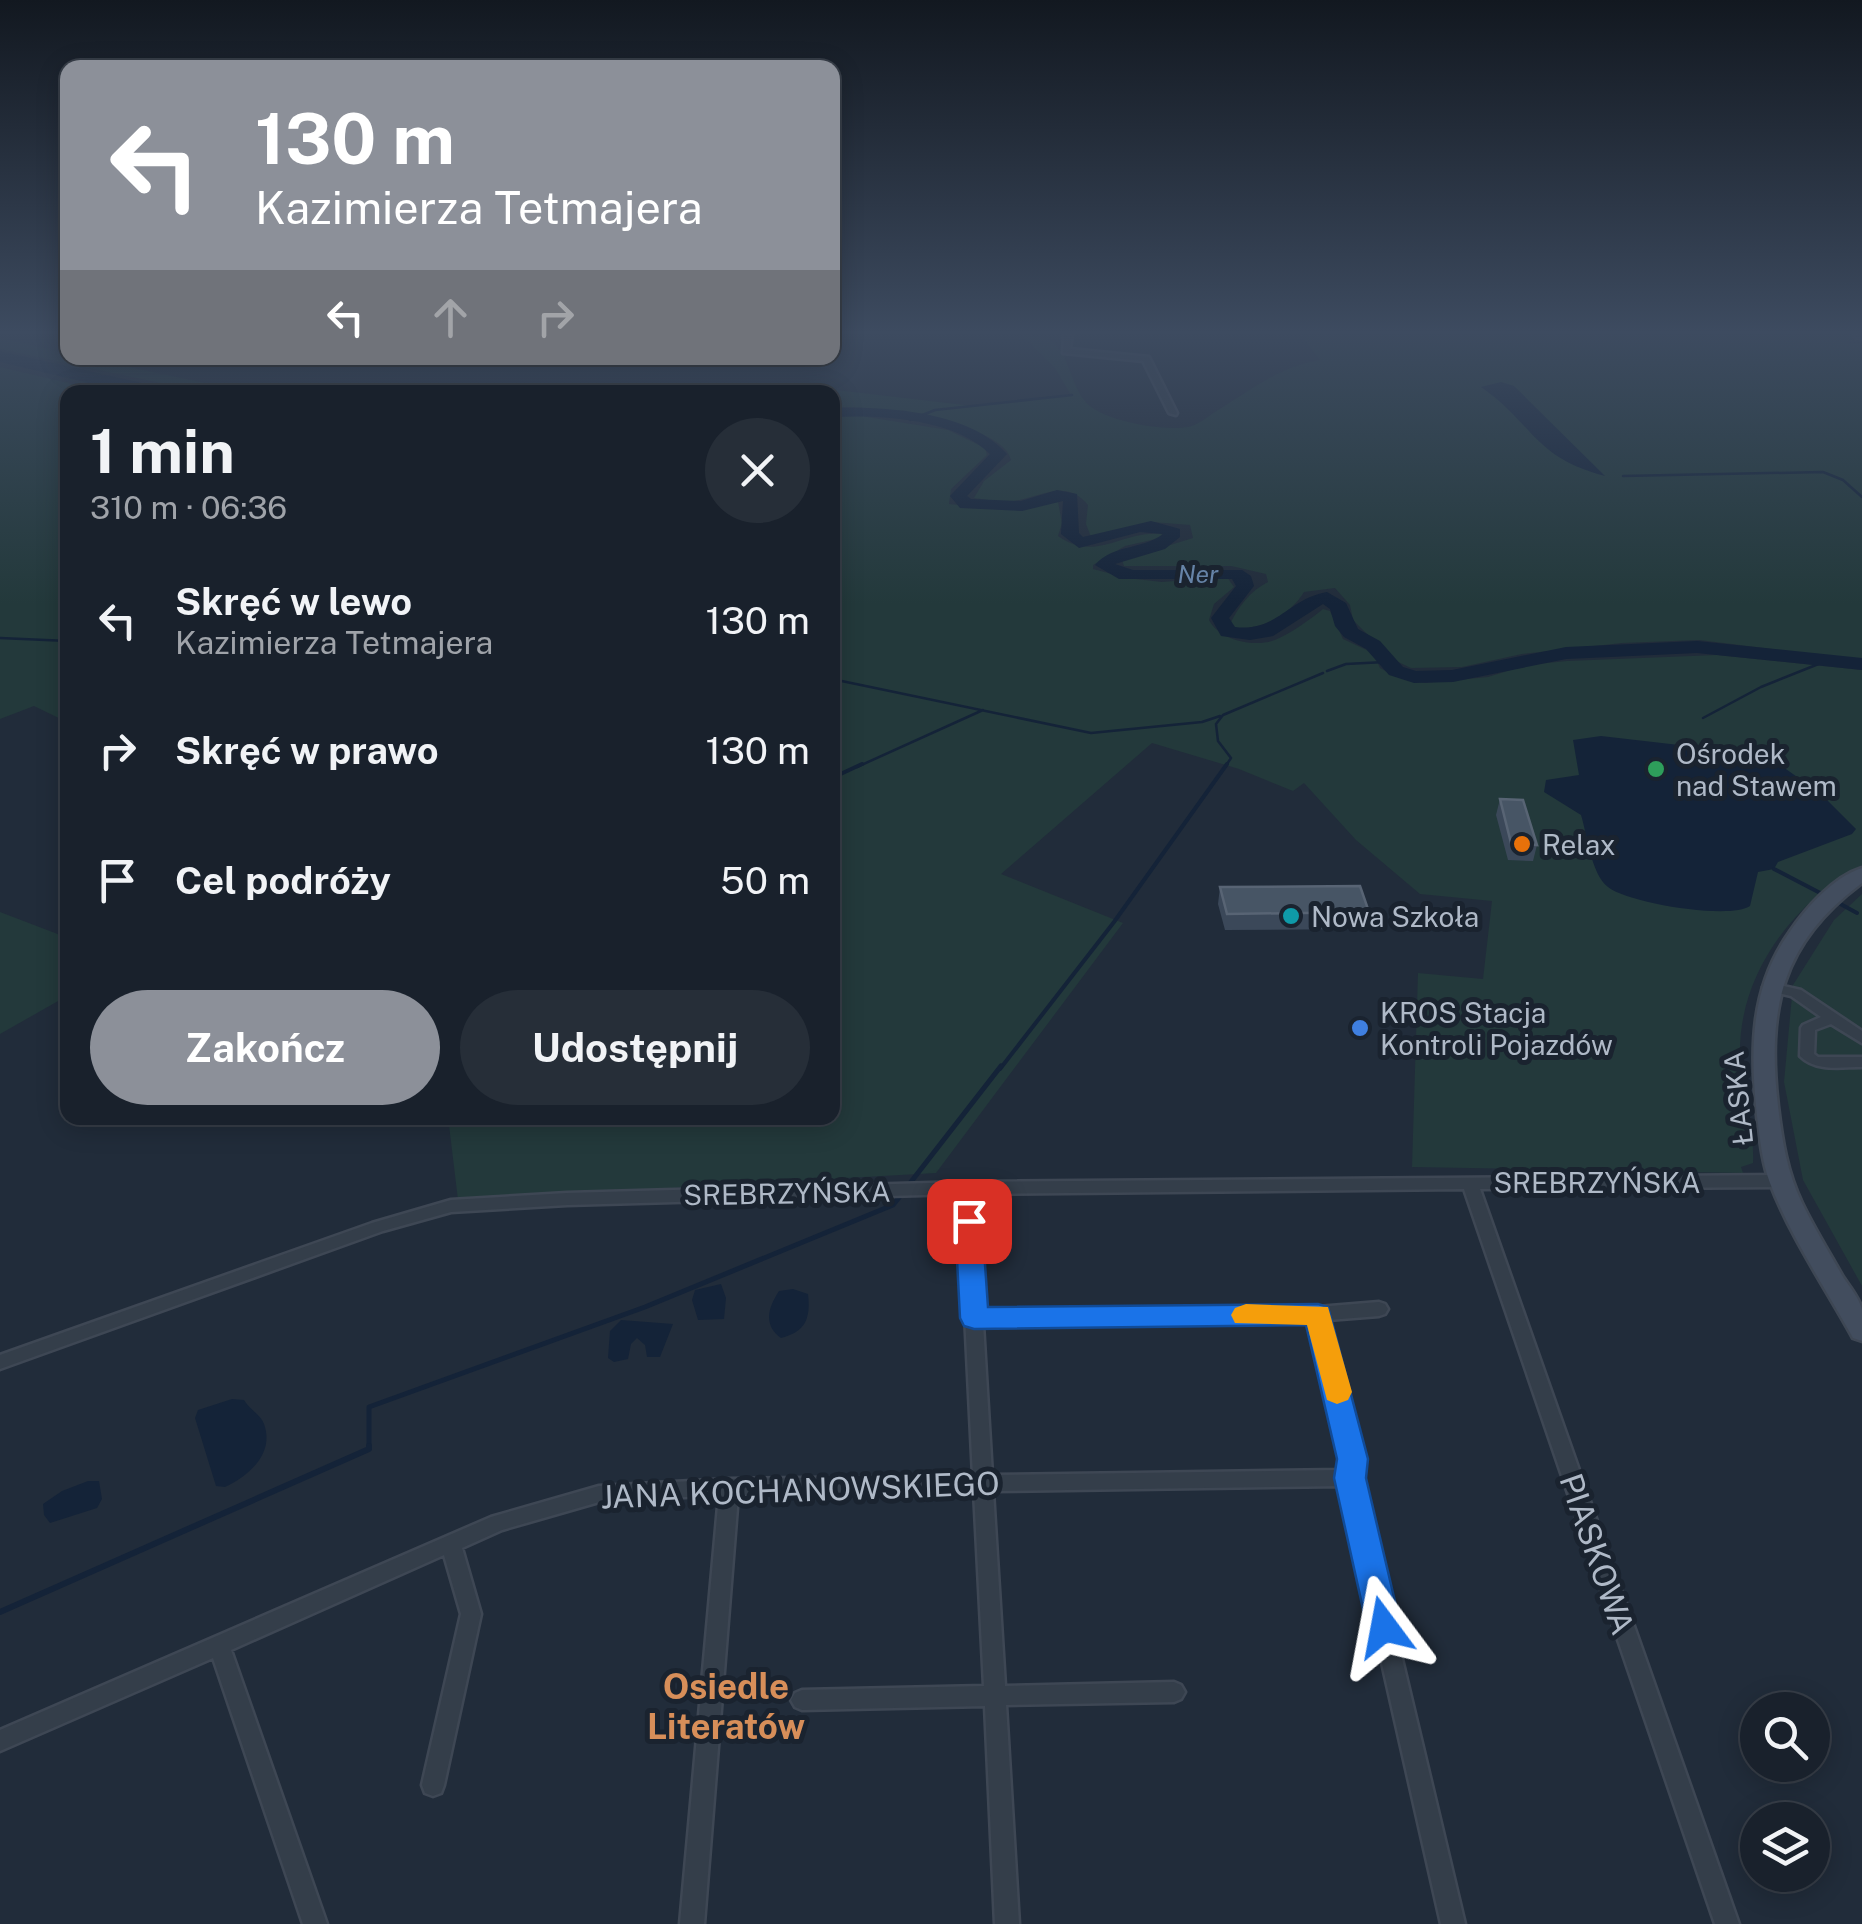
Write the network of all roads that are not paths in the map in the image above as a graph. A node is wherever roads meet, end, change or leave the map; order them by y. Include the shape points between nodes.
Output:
1 (1862, 874) edge
2 (1776, 988) junction
3 (1834, 1018) junction
4 (1862, 1038) edge
5 (1862, 1062) edge
6 (1469, 1182) junction
7 (1781, 1182) junction
8 (967, 1188) junction
9 (1379, 1310) dead end
10 (1318, 1314) junction
11 (974, 1318) junction
12 (1862, 1331) edge
13 (0, 1362) edge
14 (1350, 1478) junction
15 (985, 1483) junction
16 (729, 1487) junction
17 (452, 1544) junction
18 (219, 1645) junction
19 (1174, 1692) dead end
20 (995, 1696) junction
21 (802, 1700) dead end
22 (0, 1741) edge
23 (433, 1785) dead end
24 (315, 1924) edge
25 (692, 1924) edge
26 (1008, 1924) edge
27 (1453, 1924) edge
28 (1727, 1924) edge

1 - 2 main road, ŁASKA via 1828,899 1793,940
2 - 3 street
2 - 7 main road, ŁASKA via 1762,1022 1761,1068
3 - 4 street
3 - 5 street via 1808,1028 1806,1056 1814,1062
6 - 7 street, SREBRZYŃSKA
6 - 8 street, SREBRZYŃSKA
6 - 28 street, PIASKOWA
7 - 12 main road, ŁASKA
8 - 11 street
8 - 13 street, SREBRZYŃSKA via 452,1206
9 - 10 street
10 - 11 street
10 - 14 street via 1352,1459
11 - 15 street
14 - 15 street, JANA KOCHANOWSKIEGO
14 - 27 street
15 - 16 street, JANA KOCHANOWSKIEGO
15 - 20 street
16 - 17 street, JANA KOCHANOWSKIEGO via 599,1494 528,1512
16 - 25 street
17 - 18 street, JANA KOCHANOWSKIEGO
17 - 23 street via 472,1614
18 - 22 street, JANA KOCHANOWSKIEGO
18 - 24 street
19 - 20 street
20 - 21 street
20 - 26 street

